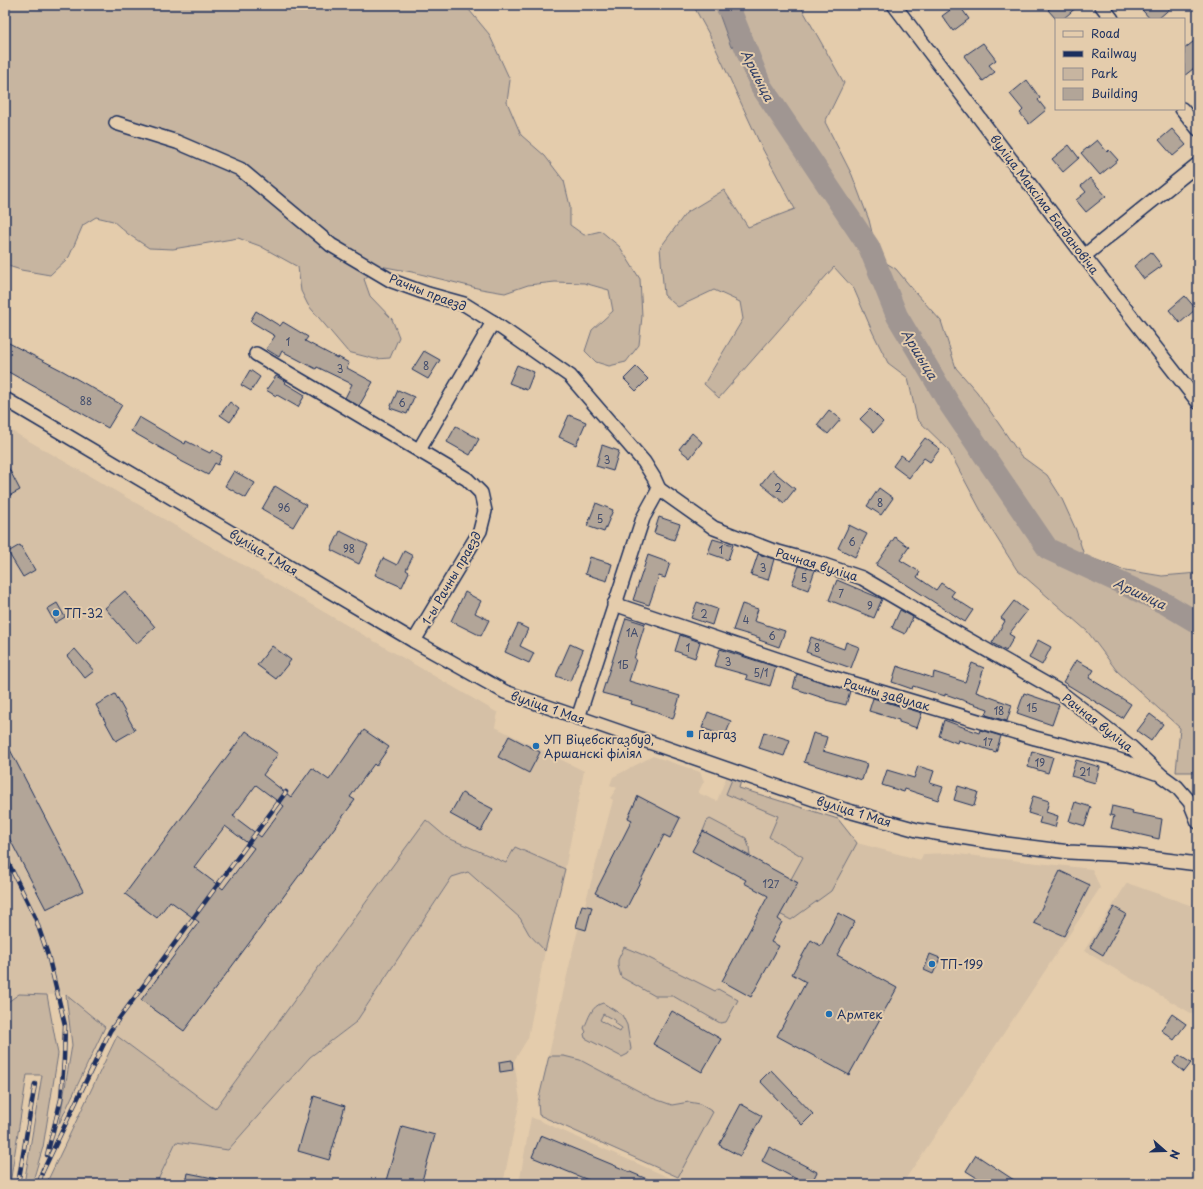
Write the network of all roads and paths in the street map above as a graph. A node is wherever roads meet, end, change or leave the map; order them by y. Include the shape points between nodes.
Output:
1 (894, 5) edge
2 (1101, 5) edge
3 (1111, 18) edge
4 (1183, 110) edge
5 (116, 123) dead end
6 (1198, 129) edge
7 (1198, 164) edge
8 (1084, 256) junction
9 (492, 322) junction
10 (256, 354) dead end
11 (5, 399) edge
12 (1198, 402) edge
13 (419, 450) junction
14 (658, 489) junction
15 (614, 604) junction
16 (414, 641) junction
17 (578, 718) junction
18 (1162, 776) junction
19 (1198, 822) edge
20 (1198, 864) edge

1 - 8 street, вуліца Максіма Багдановіча
2 - 3 street
4 - 6 street
5 - 9 street, Рачны праезд via 178,142 240,168 331,245 392,281 464,304
7 - 8 street
8 - 12 street, вуліца Максіма Багдановіча
9 - 13 street
9 - 14 street, Рачны праезд via 570,376 644,462
10 - 13 street, 1-ы Рачны праезд
11 - 16 street, вуліца 1 Мая
13 - 16 street, 1-ы Рачны праезд via 466,479 481,494 485,512 480,531
14 - 15 street via 643,518
14 - 18 street, Рачная вуліца via 714,528 771,550 818,562 862,578 1060,692 1131,747
15 - 17 street
15 - 18 street, Рачны завулак via 824,675 1035,738 1113,758
16 - 17 street, вуліца 1 Мая via 505,692
17 - 20 street, вуліца 1 Мая via 845,810 917,830 1069,852 1126,855
18 - 19 street, Рачная вуліца via 1177,787 1190,802

